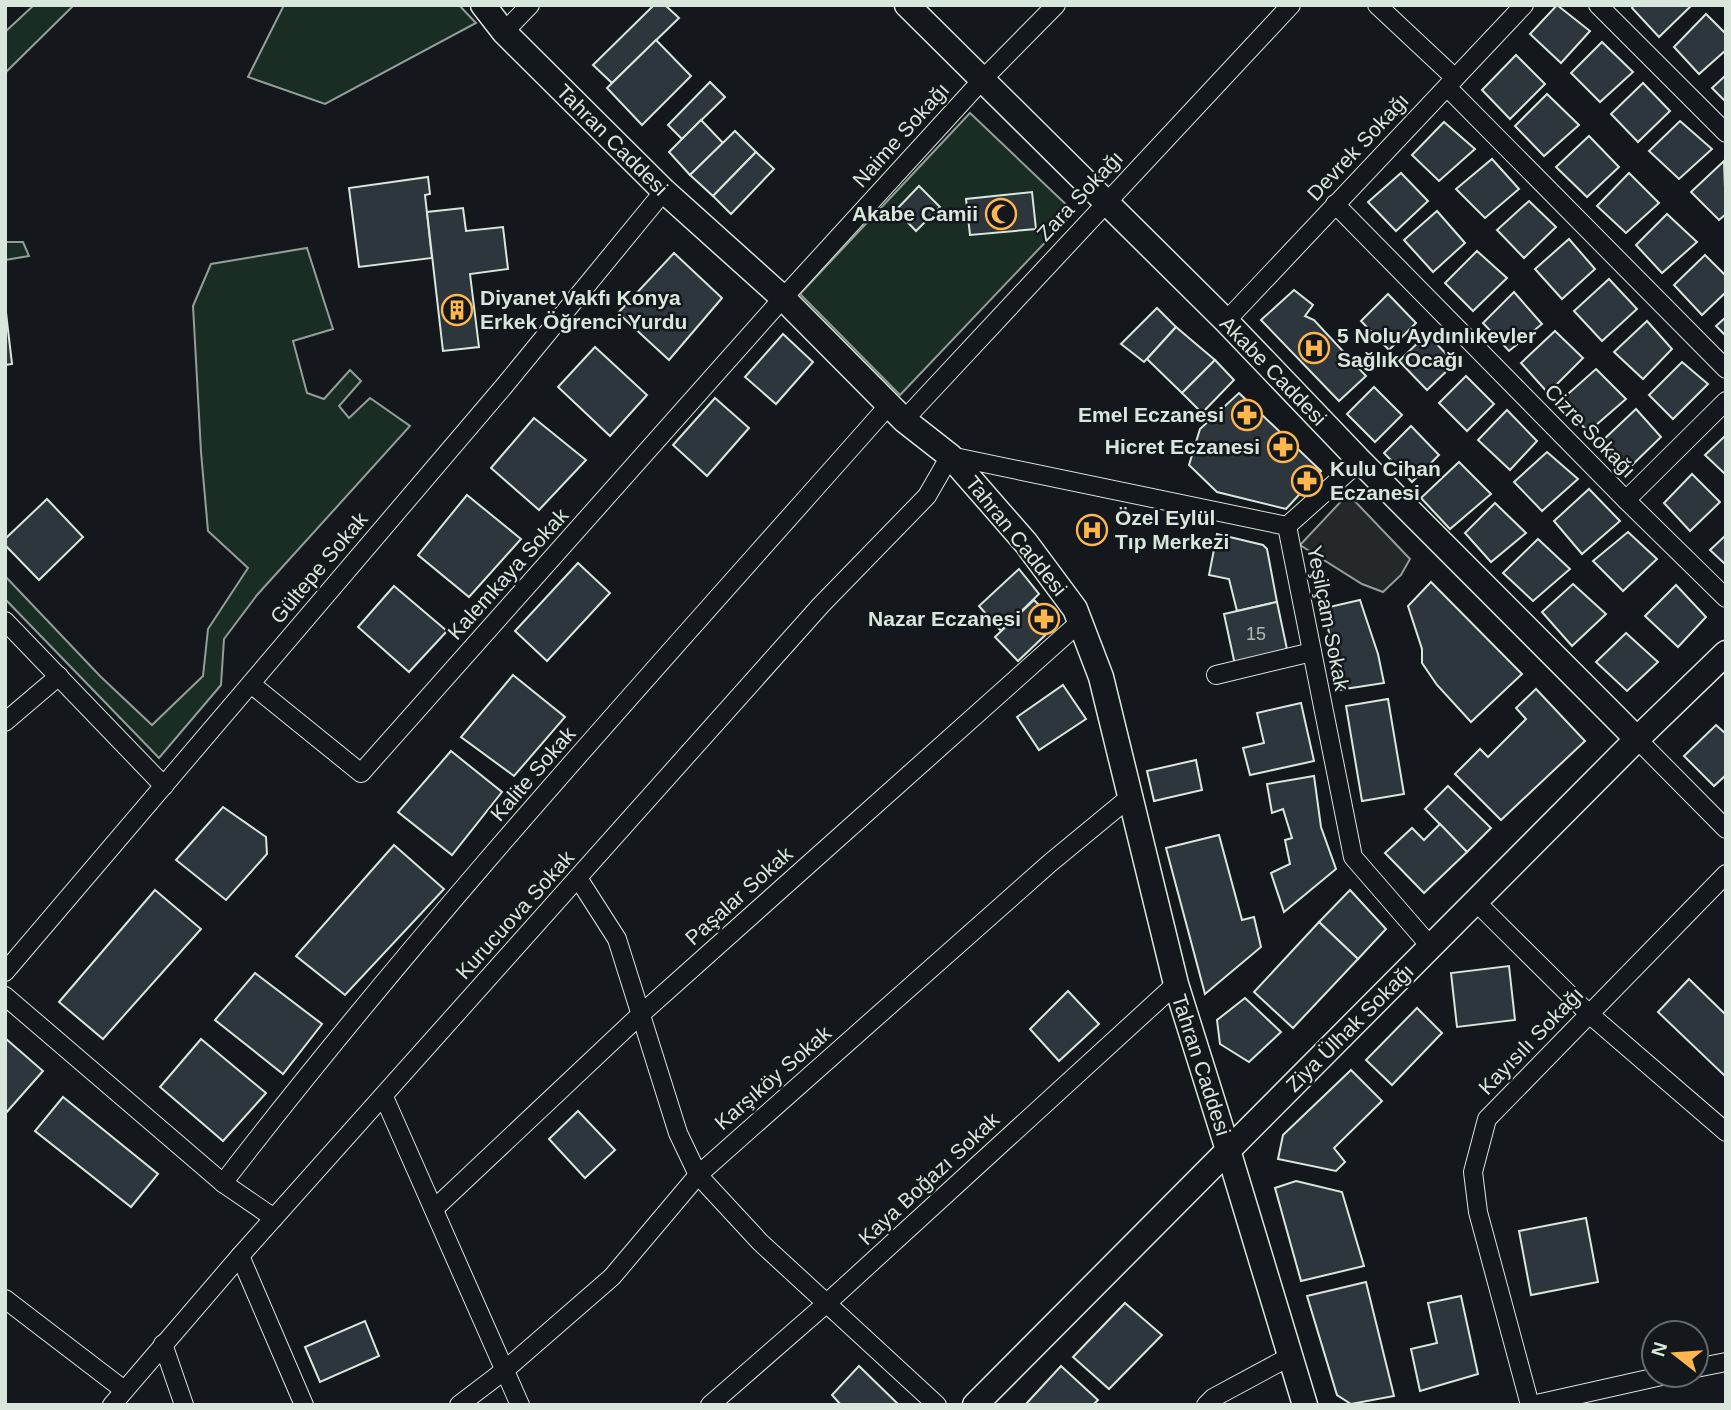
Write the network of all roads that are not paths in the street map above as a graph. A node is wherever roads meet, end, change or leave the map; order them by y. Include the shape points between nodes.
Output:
1 (483, 5) edge
2 (530, 5) edge
3 (907, 5) edge
4 (1056, 5) edge
5 (1291, 5) edge
6 (1377, 5) edge
7 (1524, 5) edge
8 (1598, 5) edge
9 (503, 33) junction
10 (983, 79) junction
11 (1451, 82) junction
12 (1726, 133) edge
13 (664, 191) junction
14 (1106, 202) junction
15 (1335, 204) junction
16 (783, 298) junction
17 (1226, 321) junction
18 (1726, 369) edge
19 (1726, 401) edge
20 (896, 412) junction
21 (950, 456) junction
22 (1360, 461) junction
23 (1626, 500) junction
24 (1287, 526) junction
25 (1726, 598) edge
26 (5, 621) edge
27 (1080, 622) junction
28 (1311, 652) junction
29 (1726, 653) edge
30 (1216, 674) dead end
31 (59, 676) junction
32 (251, 684) junction
33 (5, 722) edge
34 (1637, 739) junction
35 (164, 786) junction
36 (1130, 797) junction
37 (1726, 829) edge
38 (1726, 874) edge
39 (578, 878) junction
40 (1475, 901) junction
41 (1430, 947) junction
42 (5, 972) edge
43 (1175, 984) junction
44 (5, 996) edge
45 (1588, 1013) junction
46 (640, 1015) junction
47 (384, 1097) junction
48 (1726, 1132) edge
49 (1228, 1150) junction
50 (698, 1175) junction
51 (222, 1183) junction
52 (434, 1209) junction
53 (274, 1218) junction
54 (240, 1256) junction
55 (5, 1299) edge
56 (827, 1303) junction
57 (163, 1344) junction
58 (1289, 1357) junction
59 (505, 1370) junction
60 (1640, 1381) edge
61 (124, 1391) junction
62 (112, 1405) edge
63 (184, 1405) edge
64 (304, 1405) edge
65 (460, 1405) edge
66 (520, 1405) edge
67 (710, 1405) edge
68 (937, 1405) edge
69 (975, 1405) edge
70 (1206, 1405) edge
71 (1305, 1405) edge
72 (1531, 1405) edge

1 - 9 street, Tahran Caddesi
2 - 9 street
3 - 10 street, Akabe Caddesi
4 - 10 street, Naime Sokağı
5 - 14 street, Zara Sokağı
6 - 11 street
7 - 11 street, Devrek Sokağı
8 - 12 street
9 - 13 street, Tahran Caddesi
10 - 14 street, Akabe Caddesi
10 - 16 street, Naime Sokağı
11 - 15 street, Devrek Sokağı
11 - 18 street
13 - 16 street, Tahran Caddesi
13 - 32 street, Gültepe Sokak
14 - 17 street, Akabe Caddesi
14 - 20 street, Zara Sokağı
15 - 17 street, Devrek Sokağı
15 - 23 street, Cizre Sokağı
16 - 20 street, Tahran Caddesi
16 - 32 street, Kalemkaya Sokak via 361,773
17 - 22 street, Akabe Caddesi
19 - 23 street
20 - 21 street, Tahran Caddesi
20 - 51 street, Kalite Sokak via 451,903
21 - 24 street, Yeşilçam Sokak
21 - 27 street, Tahran Caddesi via 1026,543
21 - 39 street, Kurucuova Sokak via 927,496 821,605
22 - 24 street
22 - 34 street, Akabe Caddesi
23 - 25 street, Cizre Sokağı
24 - 28 street, Yeşilçam Sokak
26 - 31 street
27 - 36 street, Tahran Caddesi via 1101,677
27 - 46 street, Paşalar Sokak
28 - 30 street
28 - 41 street, Yeşilçam Sokak via 1353,858
29 - 34 street, Ziya Ülhak Sokağı
31 - 33 street
31 - 35 street
32 - 35 street, Gültepe Sokak
34 - 37 street
34 - 40 street, Ziya Ülhak Sokağı
35 - 42 street, Gültepe Sokak
36 - 43 street, Tahran Caddesi
36 - 50 street, Karşıköy Sokak
38 - 45 street, Kayısılı Sokağı
39 - 46 street via 617,939
39 - 47 street, Kurucuova Sokak
40 - 41 street, Ziya Ülhak Sokağı
40 - 45 street
41 - 49 street, Ziya Ülhak Sokağı
43 - 49 street, Tahran Caddesi
43 - 56 street, Kaya Boğazı Sokak
44 - 51 street
45 - 48 street
45 - 72 street, Kayısılı Sokağı via 1487,1119 1473,1172 1478,1212
46 - 50 street via 678,1133
46 - 52 street, Paşalar Sokak
47 - 52 street
47 - 53 street, Kurucuova Sokak
49 - 58 street, Tahran Caddesi
49 - 69 street, Ziya Ülhak Sokağı
50 - 56 street via 760,1242
50 - 59 street, Karşıköy Sokak via 612,1277
51 - 53 street
52 - 59 street
53 - 54 street, Kurucuova Sokak
54 - 57 street, Kurucuova Sokak
54 - 64 street
55 - 61 street
56 - 67 street, Kaya Boğazı Sokak
56 - 68 street
57 - 61 street, Kurucuova Sokak
57 - 63 street
58 - 70 street
58 - 71 street, Tahran Caddesi
59 - 65 street, Karşıköy Sokak
59 - 66 street
60 - 72 street
61 - 62 street, Kurucuova Sokak

